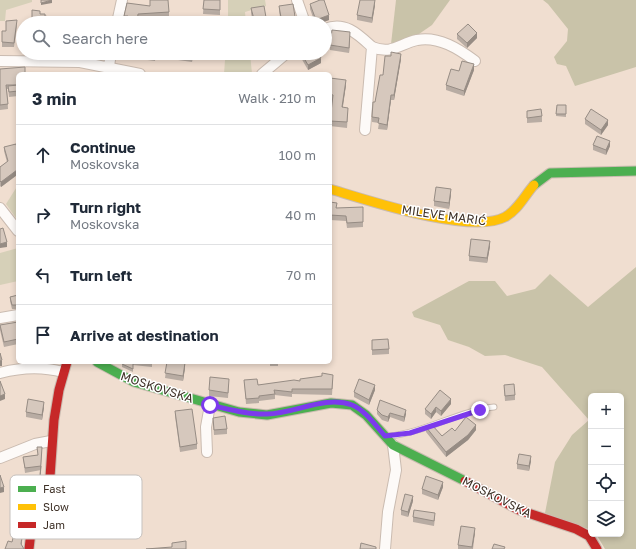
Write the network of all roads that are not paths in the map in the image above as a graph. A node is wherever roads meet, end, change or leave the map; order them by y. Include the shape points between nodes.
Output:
1 (122, 0) edge
2 (297, 0) edge
3 (118, 16) edge
4 (303, 16) edge
5 (332, 27) edge
6 (372, 47) junction
7 (110, 60) edge
8 (279, 60) edge
9 (0, 61) edge
10 (475, 61) dead end
11 (109, 66) junction
12 (132, 72) edge
13 (264, 72) edge
14 (365, 130) dead end
15 (636, 171) edge
16 (332, 190) edge
17 (0, 208) edge
18 (16, 228) edge
19 (16, 315) edge
20 (0, 318) edge
21 (100, 364) edge
22 (65, 367) edge
23 (0, 373) edge
24 (210, 405) junction
25 (494, 407) dead end
26 (385, 436) junction
27 (51, 441) junction
28 (393, 445) junction
29 (207, 452) dead end
30 (0, 458) edge
31 (51, 475) edge
32 (31, 539) edge
33 (29, 549) edge
34 (385, 549) edge
35 (597, 549) edge

1 - 3 street
2 - 4 street
5 - 6 street via 346,27
6 - 10 street via 384,50 419,40 432,40 456,47
6 - 14 street
7 - 11 street
8 - 13 street
9 - 11 street via 64,60
11 - 12 street
15 - 16 street, MILEVE MARIĆ via 550,173 540,178 508,214 491,222 415,213
17 - 18 street
19 - 20 street
21 - 24 street, MOSKOVSKA via 134,382
22 - 23 street via 14,369
22 - 27 street
24 - 26 street, MOSKOVSKA via 238,412 267,414 331,403 347,404 357,408
24 - 29 street via 206,427
25 - 26 lane via 410,433
26 - 28 street, MOSKOVSKA
27 - 30 street
27 - 31 street
28 - 34 street via 396,470 388,512
28 - 35 street, MOSKOVSKA via 519,510 576,529 589,536
32 - 33 street

